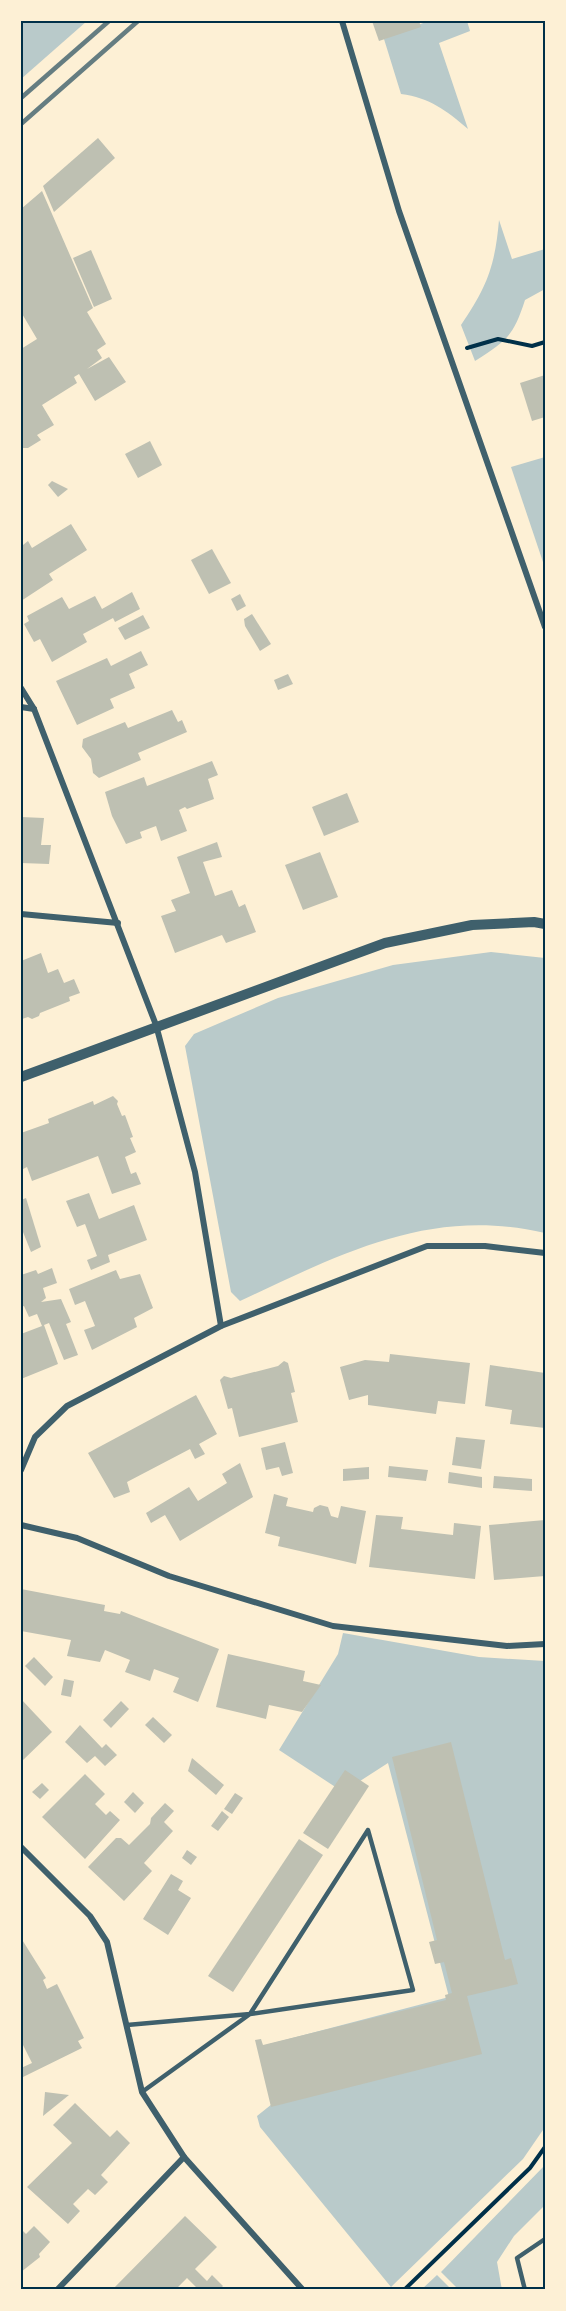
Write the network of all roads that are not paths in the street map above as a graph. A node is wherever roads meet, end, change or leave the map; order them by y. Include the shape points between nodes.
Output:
1 (342, 21) edge
2 (545, 627) edge
3 (21, 688) edge
4 (21, 707) edge
5 (34, 709) junction
6 (21, 914) edge
7 (117, 923) junction
8 (545, 924) edge
9 (156, 1025) junction
10 (21, 1077) edge
11 (545, 1253) edge
12 (221, 1326) junction
13 (21, 1470) edge
14 (21, 1525) edge
15 (545, 1644) edge
16 (21, 1847) edge
17 (250, 2014) junction
18 (127, 2025) junction
19 (142, 2092) junction
20 (184, 2157) junction
21 (545, 2239) edge
22 (57, 2290) edge
23 (303, 2290) edge
24 (525, 2290) edge

1 - 2 street via 399,211
3 - 5 street
4 - 5 street
5 - 7 street
6 - 7 street
7 - 9 street
8 - 9 street via 472,925 385,943
9 - 10 street
9 - 12 street via 195,1172
11 - 12 street via 485,1246 427,1246
12 - 13 street via 67,1406 35,1437
14 - 15 street via 77,1538 169,1576 333,1626 507,1646
16 - 18 street via 90,1916 107,1942
17 - 17 lane via 413,1990 368,1830 256,2004
17 - 18 lane
17 - 19 lane
18 - 19 street
19 - 20 street
20 - 22 street
20 - 23 street
21 - 24 lane via 517,2258

